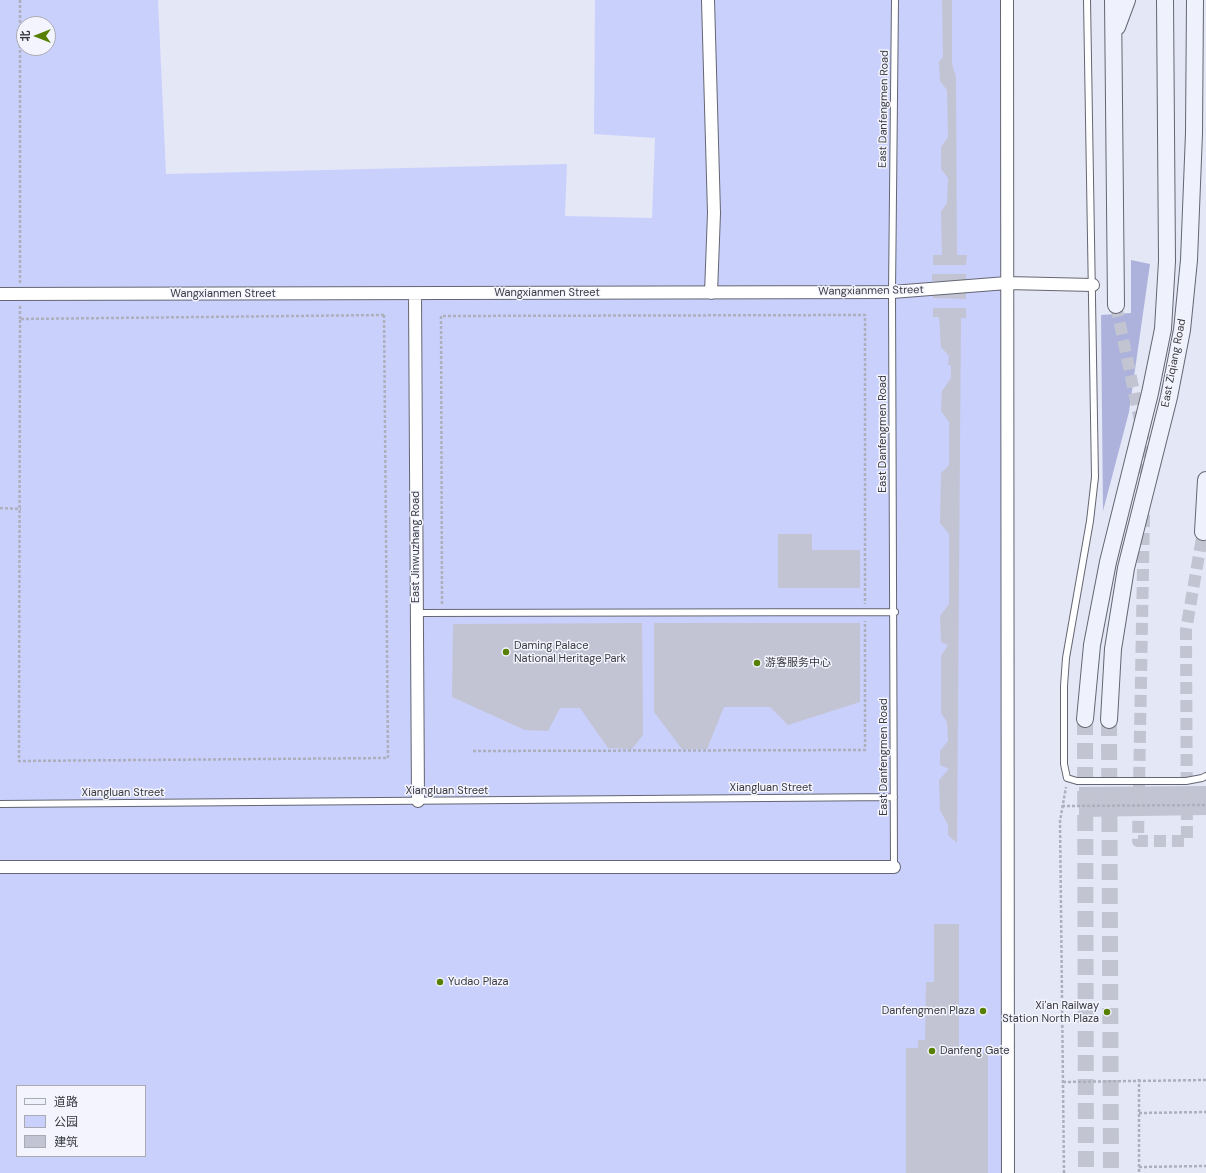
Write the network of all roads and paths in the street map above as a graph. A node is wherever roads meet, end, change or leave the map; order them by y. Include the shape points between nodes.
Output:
1 (20, 0) edge
2 (708, 0) edge
3 (895, 0) edge
4 (1007, 0) edge
5 (1087, 0) edge
6 (1113, 0) edge
7 (1127, 0) edge
8 (1165, 0) edge
9 (1195, 0) edge
10 (1114, 37) junction
11 (1008, 283) junction
12 (1093, 285) junction
13 (892, 292) junction
14 (711, 293) junction
15 (0, 294) edge
16 (20, 294) junction
17 (415, 294) junction
18 (1116, 305) tunnel mouth
19 (20, 319) junction
20 (1206, 480) edge
21 (0, 508) edge
22 (21, 509) junction
23 (1203, 532) dead end
24 (865, 612) junction
25 (895, 612) junction
26 (417, 613) junction
27 (442, 613) junction
28 (1085, 719) tunnel mouth
29 (1109, 720) tunnel mouth
30 (473, 751) dead end
31 (1206, 776) edge
32 (1067, 778) junction
33 (894, 797) junction
34 (418, 801) junction
35 (0, 804) edge
36 (1206, 805) edge
37 (1062, 806) junction
38 (0, 867) edge
39 (894, 867) joint
40 (1139, 1080) junction
41 (1206, 1080) edge
42 (1063, 1082) junction
43 (1206, 1112) edge
44 (1139, 1113) junction
45 (1206, 1166) edge
46 (1139, 1167) junction
47 (1008, 1173) edge
48 (1064, 1173) edge
49 (1139, 1173) edge

1 - 16 path
2 - 14 street via 714,213
3 - 13 lane, East Danfengmen Road
4 - 11 street
5 - 12 lane
6 - 10 main road
7 - 10 main road
8 - 28 main road, East Ziqiang Road via 1167,261 1163,329 1150,393 1108,562 1092,645
9 - 29 main road, East Ziqiang Road via 1194,133 1189,260 1182,330 1169,397 1126,568 1113,649
10 - 18 main road
11 - 12 street, Wangxianmen Street
11 - 13 street, Wangxianmen Street
11 - 47 street
12 - 32 lane via 1095,476 1090,521 1066,658 1064,764
13 - 14 street, Wangxianmen Street
13 - 25 lane, East Danfengmen Road
14 - 17 street, Wangxianmen Street
15 - 16 street, Wangxianmen Street
16 - 17 street, Wangxianmen Street
16 - 19 path
17 - 26 street, East Jinwuzhang Road
19 - 22 path
19 - 22 path via 384,315 388,758 19,761
20 - 23 main road
21 - 22 path
24 - 25 lane
24 - 27 lane
24 - 27 path via 865,315 441,316
24 - 30 path via 865,750
25 - 33 lane, East Danfengmen Road
26 - 27 lane
26 - 34 street, East Jinwuzhang Road
31 - 32 lane via 1186,780 1077,781
32 - 37 path
33 - 34 lane, Xiangluan Street
33 - 39 lane, East Danfengmen Road
34 - 35 lane, Xiangluan Street
36 - 37 path
37 - 42 path via 1060,821
38 - 39 street
40 - 41 path
40 - 42 path
40 - 44 path
42 - 48 path
43 - 44 path
44 - 46 path
45 - 46 path
46 - 49 path

